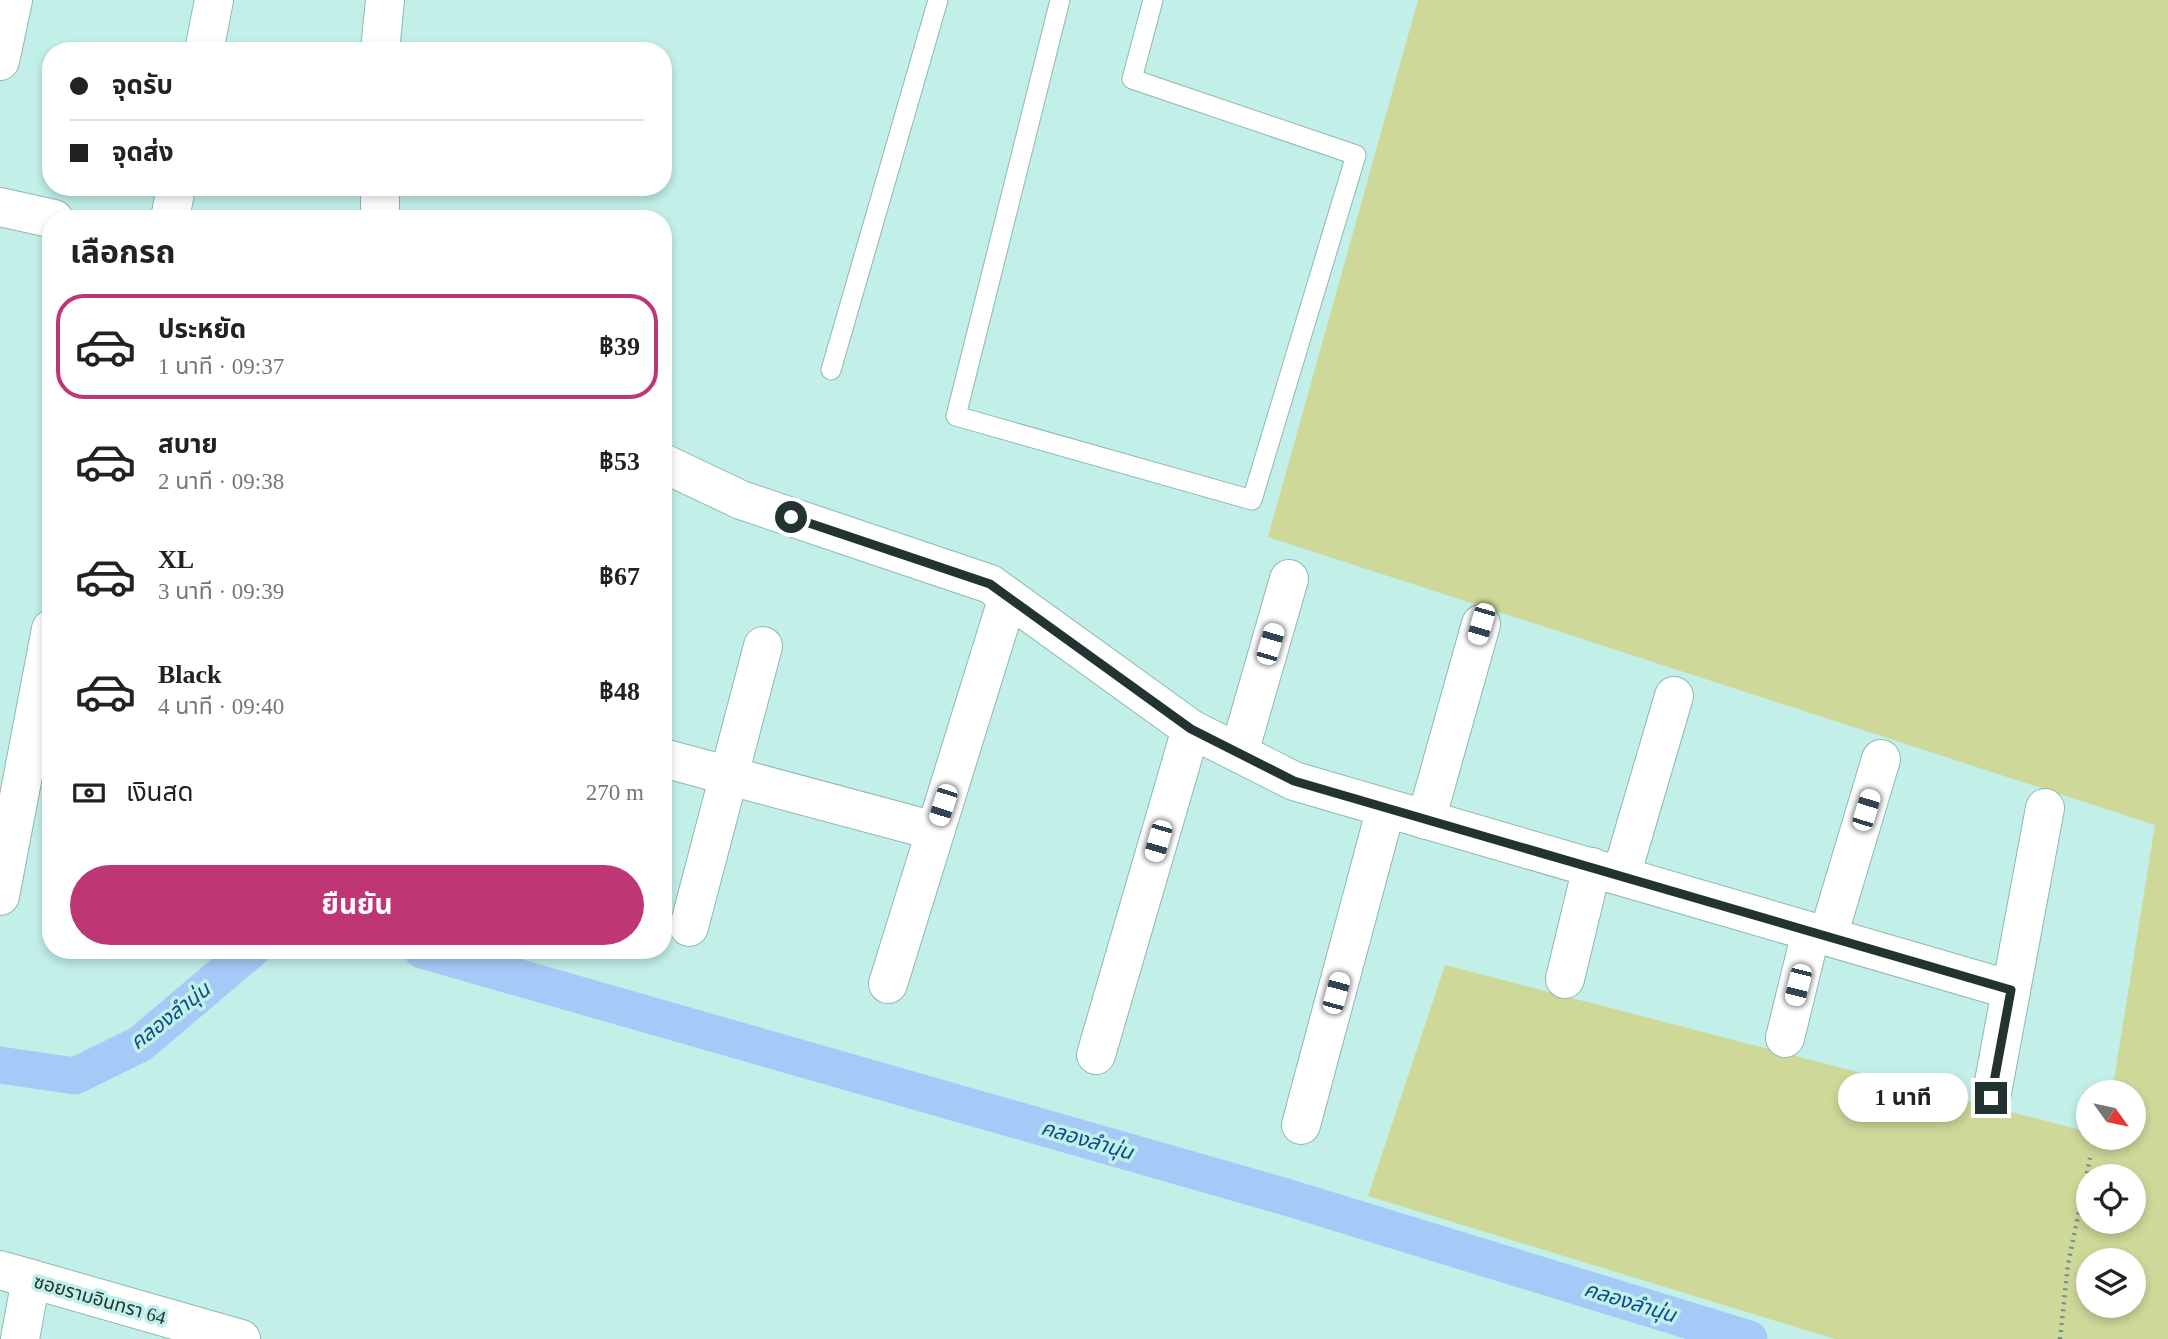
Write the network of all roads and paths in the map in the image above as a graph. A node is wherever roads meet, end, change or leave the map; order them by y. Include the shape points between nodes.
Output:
1 (13, 0) edge
2 (214, 0) edge
3 (385, 0) edge
4 (938, 0) edge
5 (1060, 0) edge
6 (1153, 0) edge
7 (206, 42) edge
8 (381, 42) edge
9 (0, 61) edge
10 (0, 207) edge
11 (42, 216) edge
12 (831, 370) dead end
13 (672, 467) edge
14 (1289, 579) dead end
15 (1009, 597) junction
16 (1481, 624) dead end
17 (763, 646) dead end
18 (42, 676) edge
19 (1674, 696) dead end
20 (1191, 729) junction
21 (1239, 753) junction
22 (1881, 759) dead end
23 (672, 760) edge
24 (729, 776) junction
25 (1386, 808) junction
26 (2045, 808) dead end
27 (1426, 820) junction
28 (935, 831) junction
29 (1606, 872) junction
30 (0, 896) edge
31 (689, 927) dead end
32 (1820, 934) junction
33 (1565, 979) dead end
34 (888, 984) dead end
35 (2011, 990) junction
36 (1786, 1038) dead end
37 (1096, 1055) dead end
38 (1991, 1098) dead end
39 (1301, 1125) dead end
40 (2090, 1158) dead end
41 (16, 1274) edge
42 (20, 1339) edge
43 (241, 1339) edge
44 (2060, 1339) edge

1 - 9 street
2 - 7 street
3 - 8 street
4 - 12 lane
5 - 6 lane via 956,416 1252,500 1356,155 1132,79
10 - 11 street
13 - 15 street via 741,500 990,584
14 - 21 street
15 - 20 street
15 - 28 street
16 - 27 street
17 - 24 street
18 - 30 street
19 - 29 street
20 - 21 street
20 - 37 street
21 - 25 street via 1294,781
22 - 32 street
23 - 24 street
24 - 28 street
24 - 31 street
25 - 27 street
25 - 39 street
26 - 35 street
27 - 29 street
28 - 34 street
29 - 32 street
29 - 33 street
32 - 35 street
32 - 36 street
35 - 38 street
40 - 44 path via 2068,1264
41 - 42 street
41 - 43 street, ซอยรามอินทรา 64

